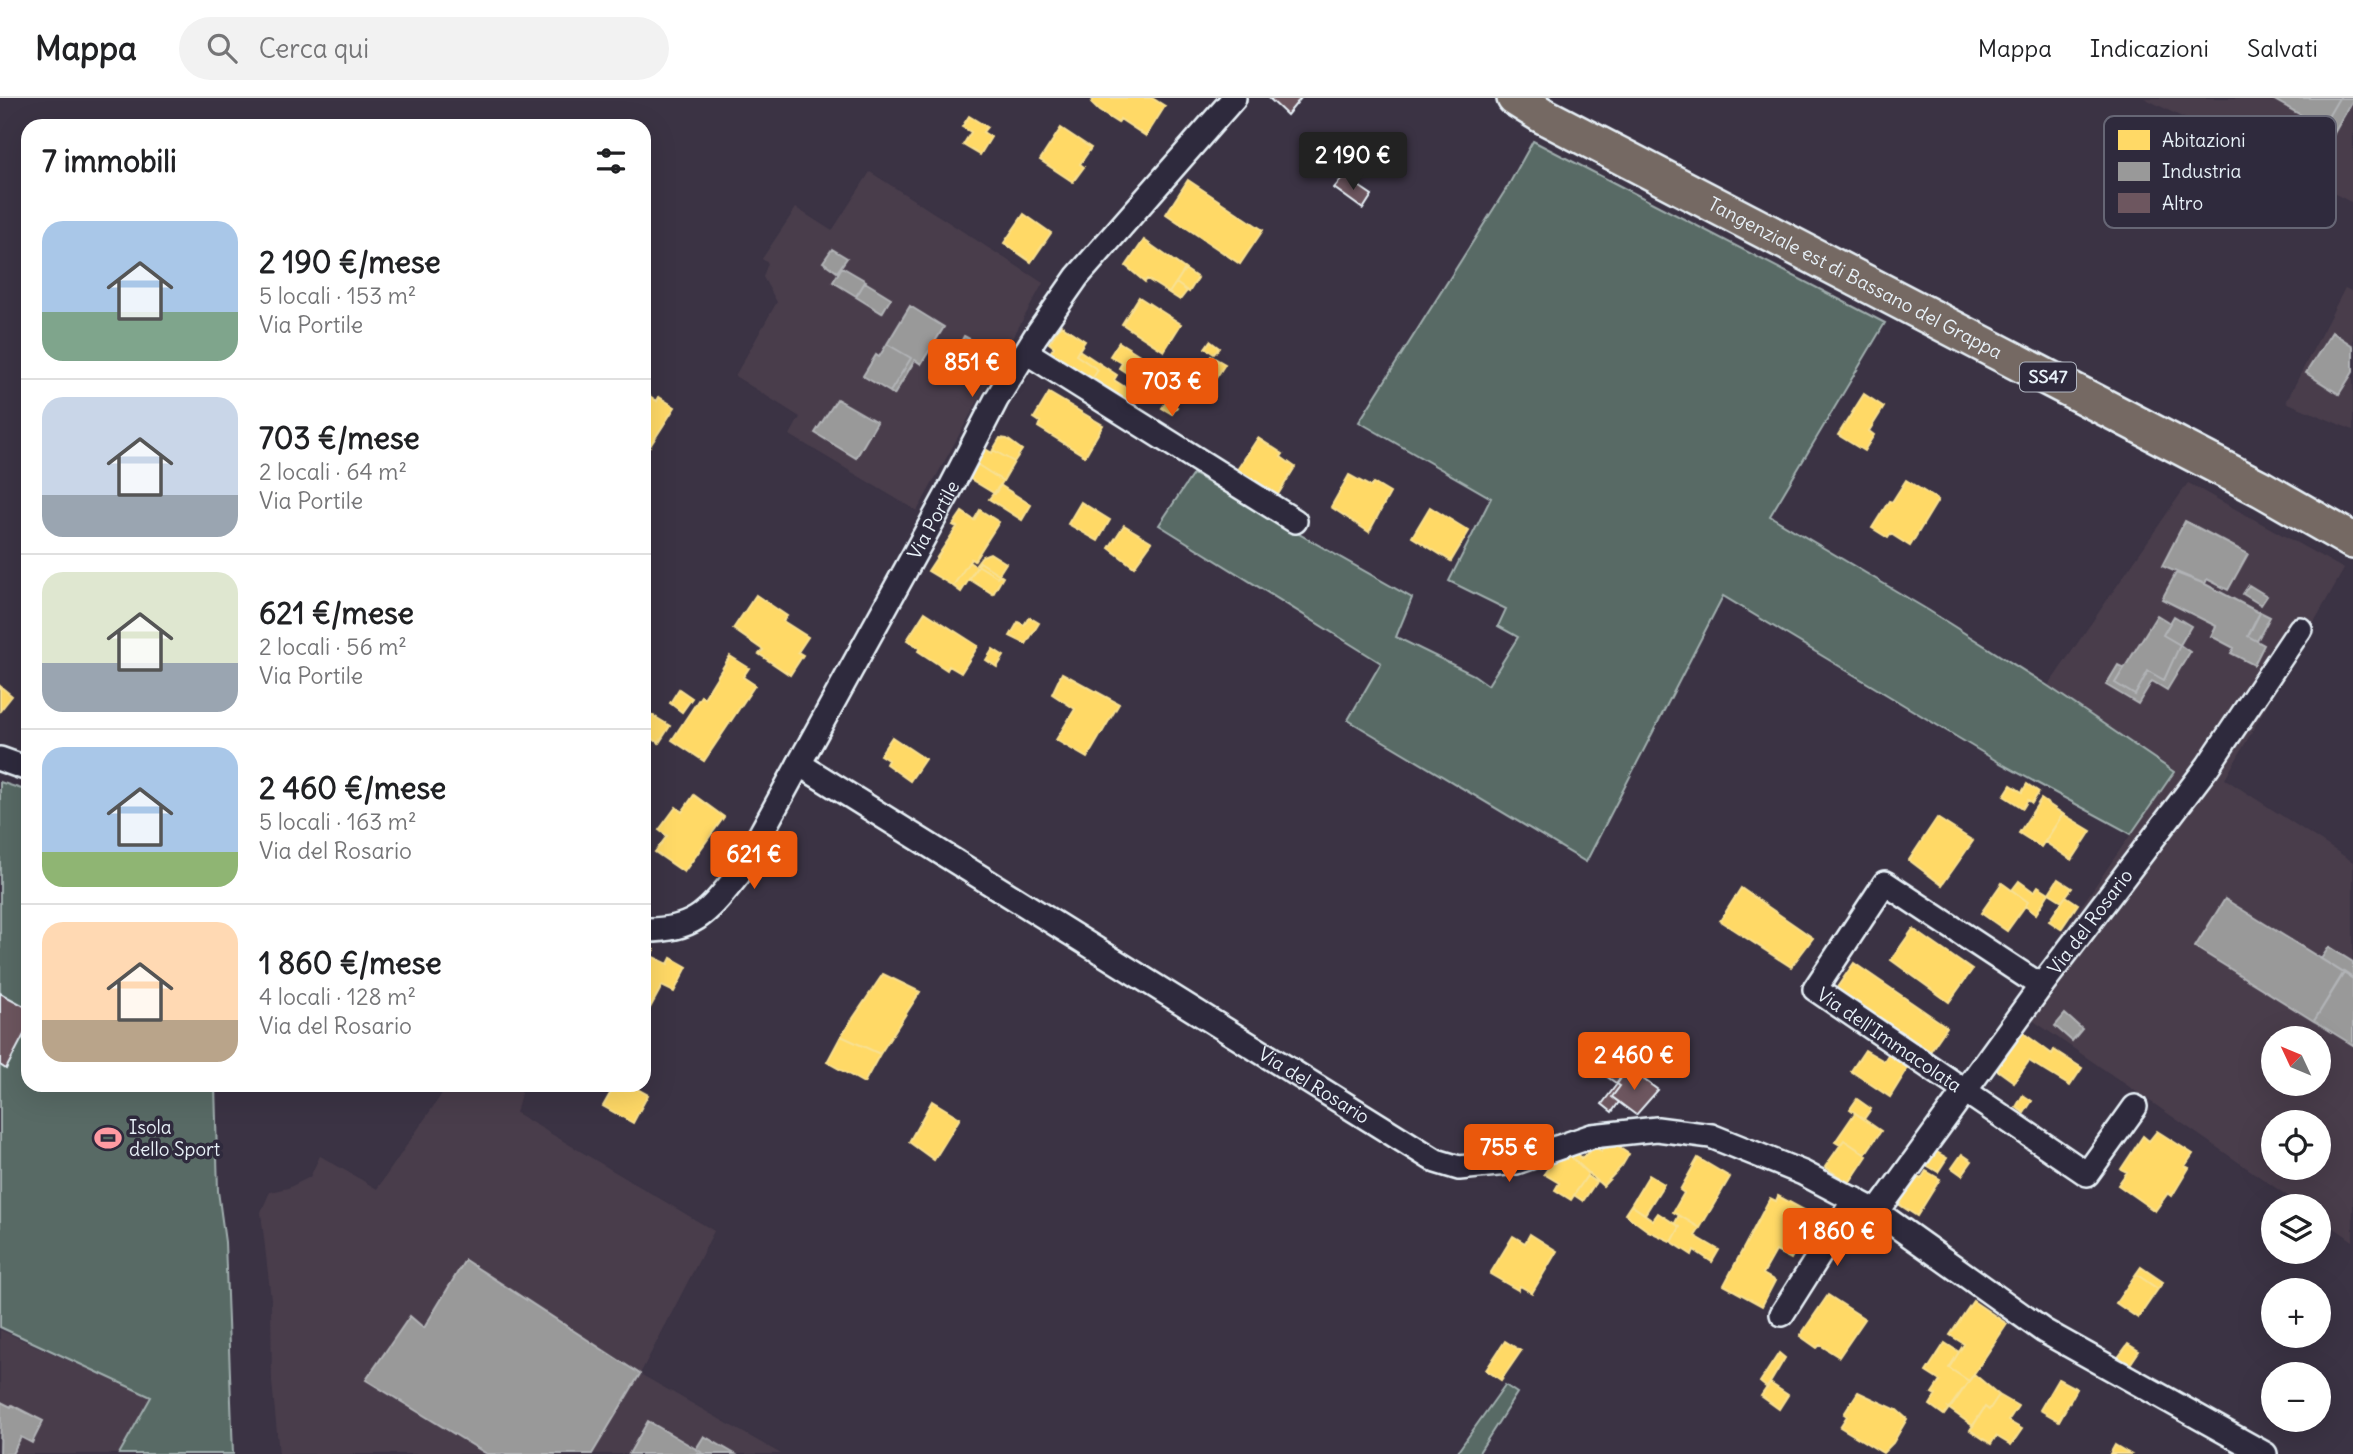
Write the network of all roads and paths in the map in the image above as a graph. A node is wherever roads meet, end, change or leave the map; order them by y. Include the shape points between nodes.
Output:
1 (1234, 98) edge
2 (1501, 98) edge
3 (1529, 106) edge
4 (1026, 352) junction
5 (1295, 521) dead end
6 (2353, 541) edge
7 (2300, 629) dead end
8 (0, 759) edge
9 (799, 764) junction
10 (21, 766) edge
11 (651, 930) edge
12 (2042, 986) junction
13 (1966, 1090) junction
14 (2135, 1107) dead end
15 (1855, 1199) junction
16 (1877, 1212) junction
17 (1782, 1314) dead end
18 (2265, 1454) edge

1 - 4 street, Via Portile via 1077,277
2 - 3 highway, Tangenziale est di Bassano del Grappa / SS47
3 - 6 highway, Tangenziale est di Bassano del Grappa / SS47 via 2262,489
4 - 5 street
4 - 9 street, Via Portile
7 - 12 street, Via del Rosario via 2208,766
8 - 10 street
9 - 11 street, Via Portile via 738,875 706,914 674,928
9 - 15 street, Via del Rosario via 1436,1161 1460,1168 1516,1162 1592,1136 1657,1129 1712,1136
12 - 13 street, Via del Rosario
12 - 13 street, Via dell'Immacolata via 1885,883 1815,989
13 - 14 street, Via dell'Immacolata via 2087,1174
13 - 16 street, Via del Rosario
15 - 16 street, Via del Rosario
15 - 17 street
16 - 18 street, Via del Rosario via 2044,1331

